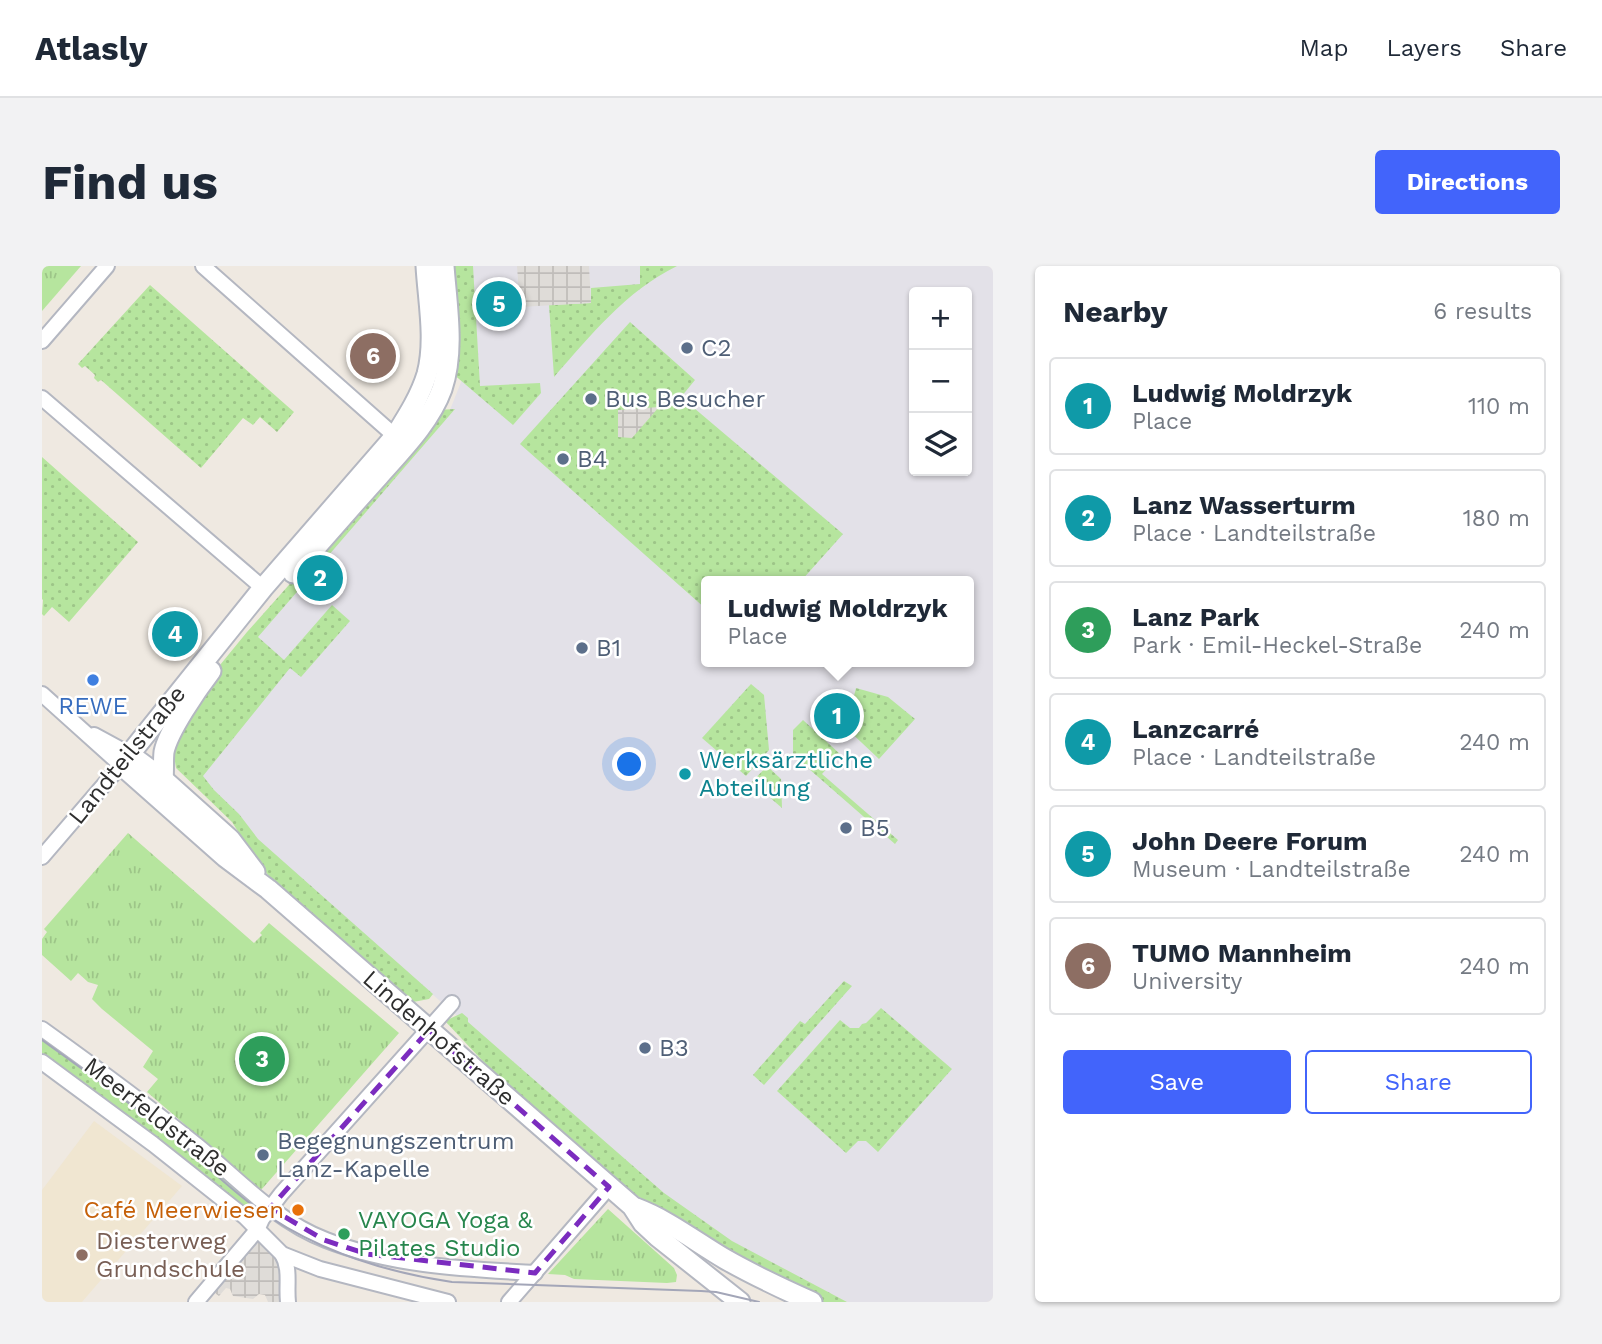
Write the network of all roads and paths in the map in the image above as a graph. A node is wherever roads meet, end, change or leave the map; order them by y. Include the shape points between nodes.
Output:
1 (107, 266) edge
2 (202, 266) edge
3 (426, 266) edge
4 (444, 266) edge
5 (42, 341) edge
6 (42, 398) edge
7 (395, 436) junction
8 (263, 588) junction
9 (42, 694) edge
10 (125, 760) junction
11 (163, 779) junction
12 (42, 857) edge
13 (268, 889) junction
14 (452, 1003) dead end
15 (42, 1029) edge
16 (429, 1030) junction
17 (42, 1062) edge
18 (609, 1187) junction
19 (632, 1206) junction
20 (270, 1208) junction
21 (257, 1230) junction
22 (282, 1254) junction
23 (535, 1273) junction
24 (196, 1302) edge
25 (288, 1302) edge
26 (448, 1302) edge
27 (509, 1302) edge
28 (740, 1302) edge
29 (812, 1302) edge

1 - 5 street
2 - 7 street
3 - 7 street, Landteilstraße via 428,371
4 - 11 street, Landteilstraße via 449,344 442,388 427,417 203,681 168,739
6 - 8 street
7 - 8 street, Landteilstraße
8 - 10 street, Landteilstraße
9 - 10 street, Lindenhofstraße
10 - 11 street, Lindenhofstraße
10 - 12 street, Landteilstraße
10 - 13 street, Lindenhofstraße via 225,857
11 - 13 street, Lindenhofstraße via 230,839
13 - 16 street, Lindenhofstraße
14 - 16 street
15 - 20 street, Meerfeldstraße via 165,1119
16 - 18 street, Lindenhofstraße
16 - 20 street
17 - 21 street, Meerfeldstraße via 153,1144
18 - 19 street, Lindenhofstraße
18 - 23 street
19 - 28 street via 643,1223
19 - 29 street
20 - 21 street
20 - 23 street, Meerfeldstraße via 324,1240 367,1254 452,1268
21 - 22 street, Meerfeldstraße
21 - 24 street
22 - 25 street via 288,1269
22 - 26 street via 320,1269
23 - 27 street

